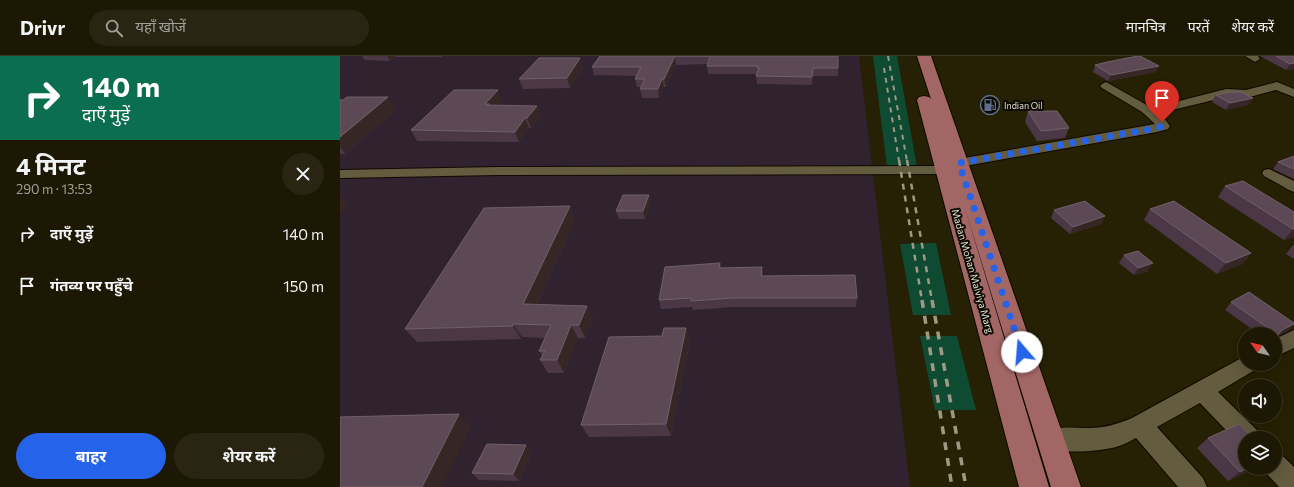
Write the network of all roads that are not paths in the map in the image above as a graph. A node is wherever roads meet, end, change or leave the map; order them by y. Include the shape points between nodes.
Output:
1 (911, 56) edge
2 (924, 56) edge
3 (1106, 86) dead end
4 (1294, 93) edge
5 (1150, 112) junction
6 (951, 166) junction
7 (1269, 173) dead end
8 (340, 174) edge
9 (1294, 187) edge
10 (1294, 338) edge
11 (1282, 345) edge
12 (1238, 370) edge
13 (1202, 390) junction
14 (1140, 425) junction
15 (1242, 431) edge
16 (1050, 438) junction
17 (1282, 472) edge
18 (1294, 485) edge
19 (1034, 487) edge
20 (1066, 487) edge
21 (1194, 487) edge

1 - 6 main road, Madan Mohan Malviya Marg
2 - 6 main road, Madan Mohan Malviya Marg
3 - 5 street
4 - 5 street via 1277,86 1246,94 1226,93
5 - 6 street via 1163,126
6 - 8 street
6 - 16 main road, Madan Mohan Malviya Marg
6 - 19 main road, Madan Mohan Malviya Marg
7 - 9 street
10 - 11 street
12 - 13 street
13 - 14 street
13 - 15 street
14 - 16 street via 1116,436 1091,439
14 - 21 street
16 - 20 main road, Madan Mohan Malviya Marg
17 - 18 street

